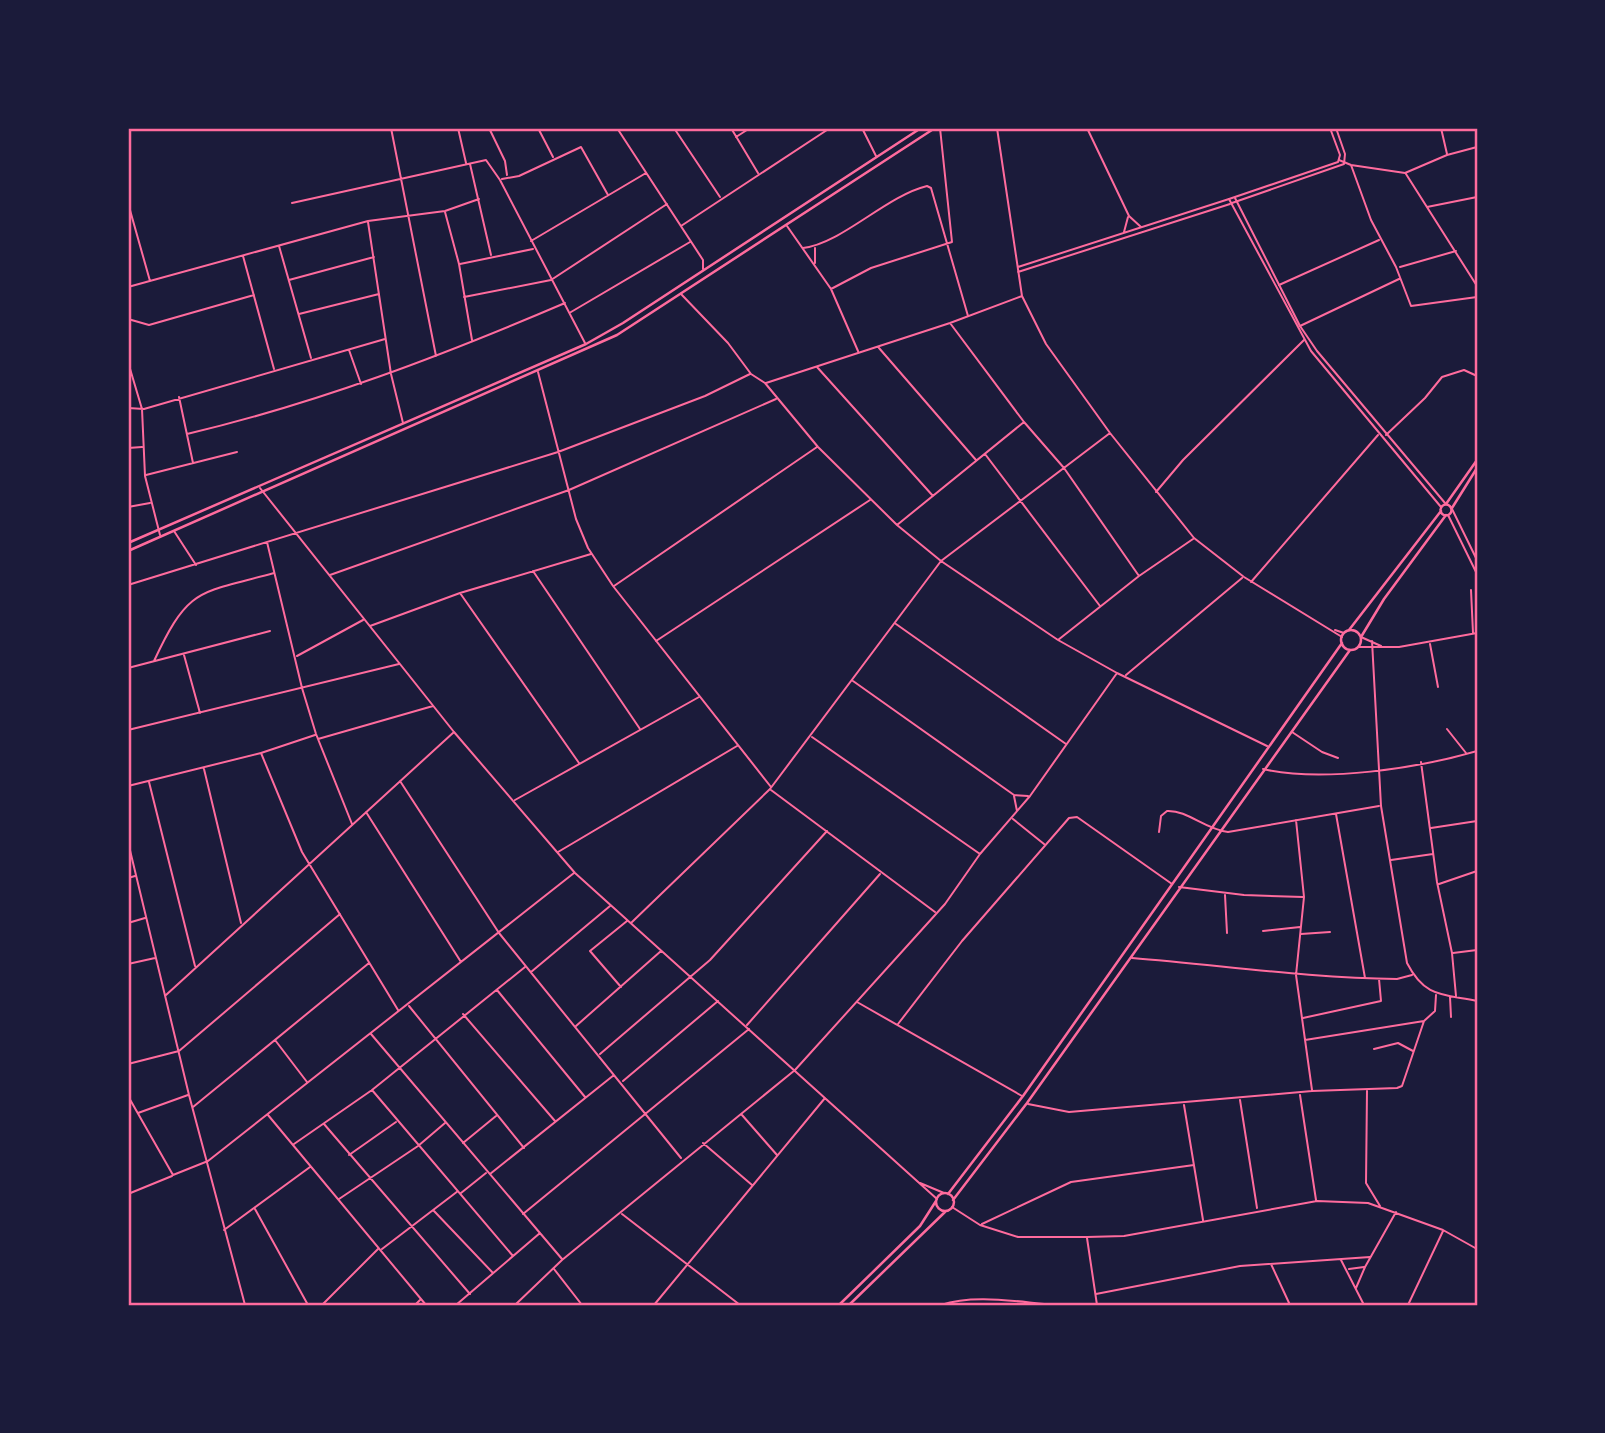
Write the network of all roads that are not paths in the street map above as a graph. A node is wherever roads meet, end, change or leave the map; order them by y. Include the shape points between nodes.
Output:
1 (391, 128) edge
2 (458, 128) edge
3 (489, 128) edge
4 (538, 128) edge
5 (617, 128) edge
6 (674, 128) edge
7 (730, 128) edge
8 (750, 128) edge
9 (830, 128) edge
10 (862, 128) edge
11 (921, 128) edge
12 (938, 128) edge
13 (997, 128) edge
14 (1087, 128) edge
15 (1331, 128) edge
16 (1336, 128) edge
17 (1441, 128) edge
18 (736, 136) junction
19 (1477, 147) edge
20 (467, 154) junction
21 (1447, 155) junction
22 (876, 157) junction
23 (553, 158) junction
24 (1339, 160) junction
25 (476, 161) junction
26 (468, 163) junction
27 (1345, 163) junction
28 (1351, 165) junction
29 (647, 172) junction
30 (1405, 173) junction
31 (758, 174) junction
32 (507, 176) junction
33 (401, 180) junction
34 (500, 180) junction
35 (608, 195) junction
36 (1235, 197) junction
37 (1477, 197) edge
38 (720, 198) junction
39 (479, 199) junction
40 (1229, 199) junction
41 (1236, 201) junction
42 (128, 203) edge
43 (292, 203) dead end
44 (667, 204) junction
45 (1231, 204) junction
46 (1426, 207) junction
47 (445, 211) junction
48 (407, 216) junction
49 (1129, 216) junction
50 (368, 221) junction
51 (786, 225) junction
52 (681, 226) junction
53 (1142, 227) junction
54 (1123, 233) junction
55 (758, 235) junction
56 (531, 240) junction
57 (762, 240) junction
58 (1380, 240) junction
59 (691, 241) junction
60 (279, 244) junction
61 (948, 245) junction
62 (815, 247) junction
63 (803, 248) junction
64 (534, 249) junction
65 (1457, 251) junction
66 (242, 255) junction
67 (491, 255) junction
68 (375, 257) junction
69 (703, 260) junction
70 (459, 264) junction
71 (714, 264) junction
72 (815, 264) junction
73 (1017, 267) junction
74 (1400, 267) dead end
75 (703, 271) junction
76 (1017, 272) junction
77 (1400, 278) junction
78 (289, 280) junction
79 (551, 281) junction
80 (150, 282) junction
81 (1279, 285) junction
82 (1477, 286) edge
83 (128, 287) edge
84 (831, 289) junction
85 (680, 293) junction
86 (380, 294) junction
87 (254, 295) junction
88 (1022, 296) junction
89 (1477, 297) edge
90 (464, 298) junction
91 (566, 303) junction
92 (570, 312) junction
93 (299, 315) junction
94 (968, 316) junction
95 (128, 318) edge
96 (950, 323) junction
97 (1300, 326) junction
98 (385, 339) junction
99 (1304, 340) junction
100 (472, 341) junction
101 (586, 344) junction
102 (878, 346) junction
103 (349, 349) junction
104 (859, 352) junction
105 (437, 357) junction
106 (311, 359) junction
107 (128, 362) edge
108 (543, 363) junction
109 (817, 367) junction
110 (547, 368) junction
111 (274, 370) junction
112 (538, 372) junction
113 (391, 374) junction
114 (751, 374) junction
115 (1477, 376) edge
116 (765, 383) junction
117 (361, 385) junction
118 (178, 397) junction
119 (776, 398) junction
120 (128, 408) edge
121 (142, 409) junction
122 (1024, 422) junction
123 (403, 424) junction
124 (1110, 433) junction
125 (187, 434) junction
126 (1378, 435) junction
127 (1386, 435) junction
128 (143, 447) junction
129 (818, 447) junction
130 (128, 448) edge
131 (237, 452) dead end
132 (558, 452) junction
133 (985, 454) junction
134 (1477, 460) edge
135 (976, 461) junction
136 (193, 464) junction
137 (1064, 468) junction
138 (1477, 468) edge
139 (145, 476) junction
140 (259, 485) junction
141 (569, 490) junction
142 (262, 492) junction
143 (1156, 492) junction
144 (933, 496) junction
145 (871, 499) junction
146 (1022, 499) junction
147 (150, 503) junction
148 (128, 507) edge
149 (1443, 507) junction
150 (1452, 508) junction
151 (1447, 515) junction
152 (897, 525) junction
153 (156, 530) junction
154 (174, 530) junction
155 (297, 532) junction
156 (161, 536) junction
157 (1194, 538) junction
158 (267, 541) junction
159 (128, 543) edge
160 (128, 551) edge
161 (592, 554) junction
162 (1477, 560) edge
163 (941, 561) junction
164 (196, 565) junction
165 (533, 571) junction
166 (275, 573) junction
167 (1477, 574) edge
168 (330, 575) junction
169 (1139, 576) junction
170 (1244, 577) junction
171 (1251, 582) junction
172 (128, 585) edge
173 (613, 586) junction
174 (1471, 590) dead end
175 (460, 593) junction
176 (1100, 606) junction
177 (363, 620) junction
178 (895, 624) junction
179 (369, 626) junction
180 (1349, 630) junction
181 (270, 631) dead end
182 (1477, 633) edge
183 (1473, 634) junction
184 (1343, 635) junction
185 (1361, 637) junction
186 (1058, 640) junction
187 (656, 641) junction
188 (1372, 641) junction
189 (1342, 643) junction
190 (1430, 643) junction
191 (1382, 646) junction
192 (1358, 647) junction
193 (1371, 648) junction
194 (1350, 650) junction
195 (184, 654) junction
196 (295, 657) junction
197 (154, 662) junction
198 (400, 664) junction
199 (128, 668) edge
200 (1117, 673) junction
201 (1125, 676) junction
202 (852, 681) junction
203 (1438, 687) dead end
204 (302, 688) junction
205 (699, 696) junction
206 (435, 706) junction
207 (200, 713) junction
208 (1447, 729) dead end
209 (128, 730) edge
210 (640, 730) junction
211 (1291, 731) junction
212 (454, 732) junction
213 (316, 734) junction
214 (811, 736) junction
215 (318, 739) junction
216 (1067, 744) junction
217 (738, 746) junction
218 (1268, 746) junction
219 (1477, 751) edge
220 (261, 753) junction
221 (1466, 754) junction
222 (1338, 758) dead end
223 (1420, 762) junction
224 (579, 764) junction
225 (204, 767) junction
226 (1263, 769) junction
227 (1378, 770) junction
228 (149, 780) junction
229 (400, 780) junction
230 (128, 786) edge
231 (771, 789) junction
232 (1014, 795) junction
233 (1030, 796) junction
234 (515, 800) junction
235 (1381, 806) junction
236 (366, 811) junction
237 (1017, 812) junction
238 (1336, 813) junction
239 (1012, 819) junction
240 (1296, 820) junction
241 (1477, 821) edge
242 (352, 824) junction
243 (1430, 828) junction
244 (1211, 829) junction
245 (827, 831) junction
246 (1219, 831) junction
247 (1159, 832) dead end
248 (128, 842) edge
249 (1045, 845) junction
250 (558, 852) junction
251 (980, 854) junction
252 (1434, 854) junction
253 (1391, 860) junction
254 (310, 863) junction
255 (1477, 871) edge
256 (575, 873) junction
257 (881, 873) junction
258 (136, 876) junction
259 (128, 878) edge
260 (1172, 884) junction
261 (1439, 884) junction
262 (1179, 887) junction
263 (1225, 894) junction
264 (1304, 897) junction
265 (611, 906) junction
266 (936, 913) junction
267 (341, 914) junction
268 (146, 918) junction
269 (629, 922) junction
270 (128, 923) edge
271 (242, 924) junction
272 (1301, 927) junction
273 (1263, 931) dead end
274 (1330, 932) dead end
275 (499, 933) junction
276 (1227, 933) dead end
277 (1300, 934) junction
278 (1477, 950) edge
279 (662, 951) junction
280 (1452, 953) junction
281 (156, 958) junction
282 (1130, 958) junction
283 (370, 962) junction
284 (461, 962) junction
285 (128, 964) edge
286 (525, 966) junction
287 (195, 968) junction
288 (531, 973) junction
289 (1296, 975) junction
290 (1413, 975) junction
291 (692, 977) junction
292 (1365, 979) junction
293 (1379, 979) junction
294 (621, 987) junction
295 (496, 989) junction
296 (1437, 994) junction
297 (166, 995) junction
298 (1450, 996) junction
299 (1456, 997) junction
300 (719, 1000) junction
301 (1477, 1001) edge
302 (857, 1002) junction
303 (409, 1005) junction
304 (400, 1012) junction
305 (463, 1014) junction
306 (1451, 1017) dead end
307 (1302, 1018) junction
308 (1424, 1021) junction
309 (898, 1024) junction
310 (746, 1026) junction
311 (575, 1027) junction
312 (750, 1029) junction
313 (370, 1033) junction
314 (434, 1039) junction
315 (275, 1040) junction
316 (1305, 1040) junction
317 (1374, 1049) dead end
318 (179, 1051) junction
319 (1414, 1051) junction
320 (599, 1055) junction
321 (128, 1056) edge
322 (129, 1064) edge
323 (399, 1068) junction
324 (794, 1070) junction
325 (615, 1075) junction
326 (621, 1082) junction
327 (308, 1083) junction
328 (1367, 1089) junction
329 (372, 1090) junction
330 (1312, 1091) junction
331 (1299, 1093) junction
332 (189, 1095) junction
333 (128, 1096) edge
334 (1023, 1096) junction
335 (585, 1098) junction
336 (826, 1098) junction
337 (1239, 1099) junction
338 (1027, 1103) junction
339 (1184, 1104) junction
340 (193, 1107) junction
341 (740, 1113) junction
342 (138, 1114) junction
343 (268, 1114) junction
344 (646, 1114) junction
345 (497, 1116) junction
346 (396, 1122) junction
347 (555, 1122) junction
348 (324, 1123) junction
349 (446, 1123) junction
350 (463, 1143) junction
351 (703, 1143) junction
352 (294, 1144) junction
353 (418, 1146) junction
354 (524, 1147) junction
355 (349, 1155) junction
356 (778, 1156) junction
357 (682, 1160) junction
358 (208, 1161) junction
359 (1194, 1165) junction
360 (311, 1167) junction
361 (488, 1173) junction
362 (173, 1175) junction
363 (370, 1178) junction
364 (919, 1183) junction
365 (753, 1186) junction
366 (128, 1189) edge
367 (460, 1192) junction
368 (129, 1193) edge
369 (946, 1194) junction
370 (339, 1199) junction
371 (936, 1200) junction
372 (953, 1200) junction
373 (1317, 1201) junction
374 (1380, 1206) junction
375 (952, 1207) junction
376 (255, 1209) junction
377 (1257, 1209) junction
378 (434, 1210) junction
379 (946, 1211) junction
380 (1396, 1211) junction
381 (621, 1213) junction
382 (523, 1214) junction
383 (1203, 1222) junction
384 (413, 1224) junction
385 (980, 1224) junction
386 (225, 1230) junction
387 (1443, 1230) junction
388 (540, 1233) junction
389 (1087, 1237) junction
390 (380, 1249) junction
391 (1477, 1249) edge
392 (513, 1256) junction
393 (1370, 1257) junction
394 (562, 1260) junction
395 (1341, 1260) junction
396 (1271, 1263) junction
397 (686, 1266) junction
398 (1365, 1267) junction
399 (554, 1268) junction
400 (1348, 1269) junction
401 (494, 1274) junction
402 (1356, 1288) junction
403 (471, 1294) junction
404 (1096, 1294) junction
405 (421, 1299) junction
406 (245, 1305) edge
407 (308, 1305) edge
408 (322, 1305) edge
409 (415, 1305) edge
410 (426, 1305) edge
411 (456, 1305) edge
412 (515, 1305) edge
413 (582, 1305) edge
414 (654, 1305) edge
415 (740, 1305) edge
416 (839, 1305) edge
417 (849, 1305) edge
418 (940, 1305) edge
419 (1059, 1305) edge
420 (1097, 1305) edge
421 (1290, 1305) edge
422 (1364, 1305) edge
423 (1408, 1305) edge

1 - 33 street
2 - 20 street
3 - 32 street
4 - 23 street
5 - 29 street
6 - 38 street
7 - 18 street
8 - 18 street
9 - 31 street
10 - 22 street
11 - 22 main road
12 - 51 main road
12 - 61 street via 952,223 953,240
13 - 73 street
14 - 49 street
15 - 24 street
16 - 27 street
17 - 21 street
18 - 31 street
19 - 21 street
20 - 25 street
20 - 26 street
21 - 30 street
22 - 55 main road
23 - 32 street via 519,176
23 - 35 street via 581,146
24 - 27 street
24 - 36 street
25 - 26 street
25 - 34 street via 486,160
26 - 33 street
26 - 39 street
27 - 28 street
27 - 41 street
28 - 30 street
28 - 58 street
29 - 35 street
29 - 44 street
30 - 46 street
31 - 38 street
32 - 34 street
33 - 43 street
33 - 48 street
34 - 56 street
35 - 56 street
36 - 40 street
36 - 41 street
37 - 46 street
38 - 52 street
39 - 47 street
39 - 67 street
40 - 45 street
40 - 53 street
41 - 45 street
41 - 81 street
42 - 80 street
44 - 52 street
44 - 79 street
45 - 76 street
45 - 99 street
46 - 65 street
47 - 48 street
47 - 70 street
48 - 50 street
48 - 105 street
49 - 53 street
49 - 54 street
50 - 60 street
50 - 68 street
51 - 57 main road
51 - 63 street
52 - 59 street
53 - 54 street
54 - 73 street
55 - 57 main road
55 - 71 main road
56 - 64 street
57 - 85 main road
58 - 77 street
58 - 81 street
59 - 69 street
59 - 92 street
60 - 66 street
60 - 78 street
61 - 62 street via 927,186
61 - 84 street via 871,268
61 - 94 street
62 - 63 street
62 - 72 street
63 - 72 street
64 - 67 street
64 - 79 street
65 - 74 street
65 - 82 street
66 - 80 street
66 - 87 street
67 - 70 street
68 - 78 street
68 - 86 street
69 - 71 street
69 - 75 street
70 - 90 street
71 - 75 main road
72 - 84 street
73 - 76 street
75 - 101 main road
76 - 88 street
77 - 89 street via 1412,306
77 - 97 street
78 - 93 street
79 - 90 street
79 - 91 street
80 - 83 street
81 - 97 street
84 - 104 street
85 - 110 main road via 617,335
85 - 114 street
86 - 93 street
86 - 98 street
87 - 95 street via 149,325
87 - 111 street
88 - 94 street
88 - 124 street via 1046,344
90 - 100 street
91 - 92 street
91 - 100 street
92 - 101 street
93 - 106 street
94 - 96 street
96 - 102 street
96 - 122 street
97 - 127 street
98 - 103 street
98 - 113 street
99 - 126 street
99 - 143 street
100 - 105 street
101 - 108 main road
102 - 104 street
102 - 135 street
103 - 106 street
103 - 117 street
104 - 109 street
105 - 113 street
106 - 111 street
107 - 121 street
108 - 110 main road
108 - 123 main road
109 - 116 street
109 - 144 street
110 - 112 main road
111 - 118 street
112 - 132 street
112 - 142 main road
113 - 117 street
113 - 123 street
114 - 116 street
114 - 132 street
115 - 127 street via 1464,370 1442,377
116 - 119 street
117 - 125 street
118 - 121 street
118 - 125 street
119 - 129 street
119 - 141 street
120 - 121 street
121 - 128 street
122 - 133 street
122 - 137 street
123 - 140 main road
124 - 137 street
124 - 143 street
125 - 136 street
126 - 149 street
126 - 171 street
127 - 149 street
128 - 130 street
128 - 139 street
129 - 145 street
129 - 173 street
131 - 136 street
132 - 141 street
132 - 155 street
133 - 135 street
133 - 146 street
134 - 149 main road
135 - 144 street
136 - 139 street
137 - 146 street
137 - 169 street
138 - 150 main road
139 - 147 street
140 - 142 street
140 - 153 main road
141 - 161 street
141 - 168 street
142 - 154 main road
142 - 155 street
143 - 157 street
144 - 152 street
145 - 152 street
145 - 187 street
146 - 163 street
146 - 176 street
147 - 148 street
147 - 153 street
149 - 150 main road
149 - 151 main road
149 - 180 main road
150 - 151 main road
150 - 162 street
151 - 167 street
151 - 185 main road
152 - 163 street
153 - 156 street
153 - 159 main road
154 - 156 main road
154 - 164 street
155 - 158 street
155 - 168 street
156 - 160 main road
157 - 169 street
157 - 170 street
158 - 164 street
158 - 166 street
161 - 165 street
161 - 173 street
163 - 178 street
163 - 186 street
164 - 172 street
165 - 175 street
165 - 210 street
166 - 196 street
166 - 197 street via 195,597 172,622
168 - 177 street
169 - 176 street
170 - 171 street
170 - 201 street
171 - 184 street
173 - 187 street
174 - 183 street
175 - 179 street
175 - 224 street
176 - 186 street
177 - 179 street
177 - 196 street
178 - 202 street
178 - 216 street
179 - 198 street
180 - 184 main road
180 - 185 main road
181 - 195 street
182 - 183 street
183 - 190 street
184 - 189 main road
185 - 188 street
185 - 192 main road
186 - 200 street
187 - 205 street
188 - 191 street
188 - 193 street
189 - 194 main road
189 - 218 main road
190 - 191 street
190 - 203 street
191 - 193 street
192 - 193 street
192 - 194 main road
193 - 227 street
194 - 211 main road
195 - 197 street
195 - 207 street
196 - 204 street
197 - 199 street
198 - 204 street
198 - 206 street
200 - 201 street
200 - 216 street
201 - 218 street
202 - 214 street
202 - 232 street
204 - 207 street
204 - 213 street
205 - 210 street
205 - 217 street
206 - 212 street
206 - 215 street
207 - 209 street
208 - 221 street
210 - 224 street
211 - 222 street
211 - 226 main road
212 - 229 street
212 - 234 street
213 - 215 street
213 - 220 street
214 - 231 street
214 - 251 street
215 - 242 street
216 - 233 street
217 - 231 street
217 - 250 street
218 - 244 main road
219 - 221 street
220 - 225 street
220 - 254 street
221 - 223 street
223 - 227 street
223 - 243 street
224 - 234 street
225 - 228 street
225 - 271 street
226 - 227 street via 1280,773
226 - 246 main road
227 - 235 street
228 - 230 street
228 - 287 street
229 - 236 street
229 - 275 street
231 - 245 street
231 - 269 street
232 - 233 street
232 - 237 street
233 - 237 street
234 - 250 street
235 - 238 street
235 - 253 street
236 - 242 street
236 - 284 street
237 - 239 street
238 - 240 street
238 - 292 street
239 - 249 street
239 - 251 street
240 - 246 street
240 - 264 street
241 - 243 street
242 - 254 street
243 - 252 street
244 - 246 street
244 - 247 street via 1167,811 1161,816
244 - 260 main road
245 - 257 street
245 - 291 street
246 - 262 main road
248 - 258 street
249 - 260 street via 1069,818 1077,817
249 - 309 street
250 - 256 street
251 - 266 street
252 - 253 street
252 - 261 street
253 - 290 street via 1407,963
254 - 267 street
254 - 271 street
255 - 261 street
256 - 265 street
256 - 275 street
257 - 266 street
257 - 310 street
258 - 259 street
258 - 268 street
260 - 334 main road
261 - 280 street
262 - 263 street
262 - 282 main road
263 - 264 street
263 - 276 street
264 - 272 street
265 - 269 street
265 - 288 street
266 - 302 street
267 - 283 street
267 - 318 street
268 - 270 street
268 - 281 street
269 - 279 street
269 - 294 street via 590,952
271 - 287 street
272 - 273 street
272 - 277 street
274 - 277 street
275 - 284 street
275 - 286 street
277 - 289 street
278 - 280 street
279 - 291 street
279 - 294 street
280 - 299 street
281 - 285 street
281 - 297 street
282 - 289 street
282 - 338 main road
283 - 304 street
283 - 315 street
284 - 303 street
286 - 288 street
286 - 295 street
287 - 297 street
288 - 311 street
289 - 292 street
289 - 307 street
290 - 293 street
290 - 296 street
291 - 300 street
291 - 320 street
292 - 293 street
293 - 307 street via 1381,1001
294 - 311 street
295 - 305 street
295 - 335 street
296 - 298 street
296 - 308 street via 1435,1011
297 - 318 street
298 - 299 street
298 - 306 street
299 - 301 street
300 - 310 street
300 - 326 street
302 - 309 street
302 - 324 street
303 - 304 street
303 - 314 street
304 - 313 street
305 - 314 street
305 - 347 street
307 - 316 street
308 - 316 street
308 - 319 street
309 - 334 street
310 - 312 street
311 - 320 street
312 - 324 street
312 - 344 street
313 - 323 street
313 - 327 street
314 - 323 street
314 - 345 street
315 - 327 street
315 - 340 street
316 - 330 street
317 - 319 street via 1398,1044
318 - 322 street
318 - 332 street
319 - 328 street via 1402,1086
320 - 325 street
321 - 322 street
323 - 329 street
323 - 349 street
324 - 336 street
324 - 341 street
325 - 326 street
325 - 335 street
326 - 344 street
327 - 343 street
328 - 330 street
328 - 374 street via 1366,1183
329 - 346 street
329 - 348 street
330 - 331 street
331 - 337 street
331 - 373 street
332 - 340 street
332 - 342 street
333 - 342 street
334 - 369 main road
335 - 347 street
336 - 356 street
336 - 364 street
337 - 339 street
337 - 377 street
338 - 339 street via 1069,1112
338 - 372 main road
339 - 359 street
340 - 358 street
341 - 351 street
341 - 356 street
342 - 362 street
343 - 352 street
343 - 358 street
344 - 357 street
344 - 382 street
345 - 350 street
345 - 354 street
346 - 353 street
346 - 355 street
347 - 354 street
348 - 352 street
348 - 355 street
349 - 350 street
349 - 353 street
350 - 361 street
351 - 357 street
351 - 365 street
352 - 360 street
353 - 363 street
353 - 367 street
354 - 361 street
355 - 363 street
356 - 365 street
357 - 381 street
358 - 362 street
358 - 386 street
359 - 383 street
359 - 385 street via 1071,1182
360 - 370 street
360 - 376 street
361 - 367 street
361 - 382 street
362 - 368 street
363 - 370 street
363 - 384 street
364 - 369 street
364 - 371 street
365 - 397 street
366 - 368 street
367 - 378 street
367 - 392 street
369 - 371 main road
369 - 372 main road
370 - 390 street
371 - 379 main road via 938,1208
371 - 416 main road via 920,1226
372 - 375 main road
373 - 374 street
373 - 377 street
374 - 380 street
375 - 379 main road
375 - 385 street
376 - 386 street
376 - 407 street
377 - 383 street
378 - 384 street
378 - 401 street
379 - 417 main road
380 - 387 street
380 - 393 street
381 - 394 street
381 - 397 street
382 - 388 street
383 - 389 street via 1124,1236
384 - 390 street
384 - 403 street
385 - 389 street via 1018,1237
386 - 406 street
387 - 391 street
387 - 423 street
388 - 392 street
388 - 394 street
389 - 404 street
390 - 405 street
390 - 408 street
392 - 401 street
393 - 395 street
393 - 398 street
394 - 399 street
395 - 396 street
395 - 400 street
396 - 404 street via 1210,1270
396 - 421 street
397 - 414 street
397 - 415 street
398 - 400 street
398 - 402 street
399 - 412 street
399 - 413 street
400 - 402 street
401 - 403 street
402 - 422 street
403 - 411 street
404 - 420 street
405 - 409 street
405 - 410 street
418 - 419 street via 991,1301

